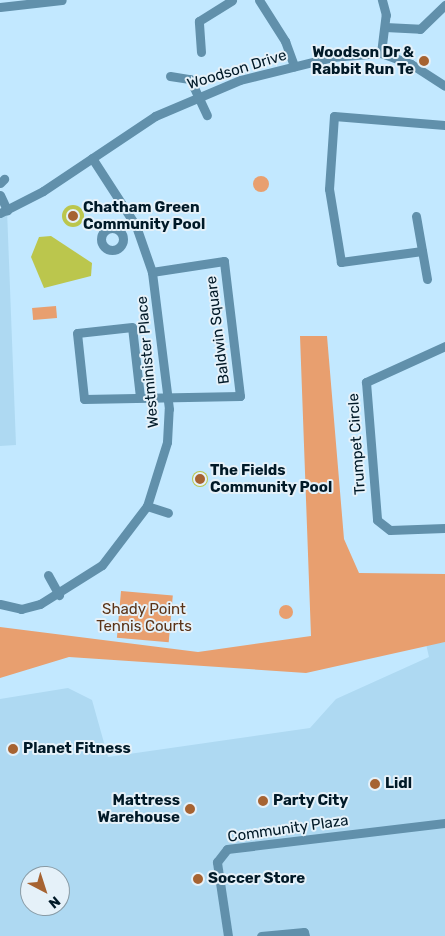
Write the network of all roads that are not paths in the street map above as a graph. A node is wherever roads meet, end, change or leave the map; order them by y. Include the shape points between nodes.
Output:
1 (62, 0) edge
2 (232, 0) edge
3 (259, 0) edge
4 (382, 0) edge
5 (445, 5) edge
6 (0, 7) edge
7 (385, 27) junction
8 (200, 52) dead end
9 (381, 53) junction
10 (294, 66) junction
11 (170, 76) dead end
12 (445, 86) edge
13 (200, 94) junction
14 (207, 115) dead end
15 (445, 125) edge
16 (92, 158) junction
17 (0, 195) edge
18 (4, 211) edge
19 (416, 216) dead end
20 (136, 226) junction
21 (122, 236) dead end
22 (422, 251) junction
23 (152, 272) junction
24 (427, 279) dead end
25 (445, 346) edge
26 (140, 396) junction
27 (167, 396) junction
28 (147, 506) junction
29 (168, 513) dead end
30 (445, 528) edge
31 (48, 575) dead end
32 (59, 595) junction
33 (0, 604) edge
34 (445, 823) edge
35 (228, 936) edge
36 (261, 936) edge
37 (305, 936) edge

1 - 6 street
2 - 8 street via 199,21
3 - 10 street via 285,41
4 - 7 street
5 - 7 street via 420,29
7 - 9 street
9 - 10 street, Woodson Drive
9 - 12 street, Woodson Drive via 411,64
10 - 13 street, Woodson Drive
11 - 13 street via 186,76
13 - 14 street
13 - 16 street, Woodson Drive via 155,116
15 - 22 street via 334,116 329,189 341,262
16 - 18 street, Woodson Drive
16 - 20 street, Westminister Place
17 - 18 street
19 - 22 street
20 - 21 street
20 - 23 street, Westminister Place
22 - 24 street
23 - 27 street, Westminister Place
23 - 27 street, Baldwin Square via 224,261 240,396
25 - 30 street, Trumpet Circle via 366,382 377,520 390,530
26 - 26 street via 84,399 77,333 132,327
26 - 27 street
27 - 28 street, Westminister Place via 167,442
28 - 29 street
28 - 32 street, Westminister Place via 102,565
31 - 32 street
32 - 33 street, Westminister Place via 21,608
34 - 35 street, Community Plaza via 221,852 217,862
36 - 37 street via 304,932

